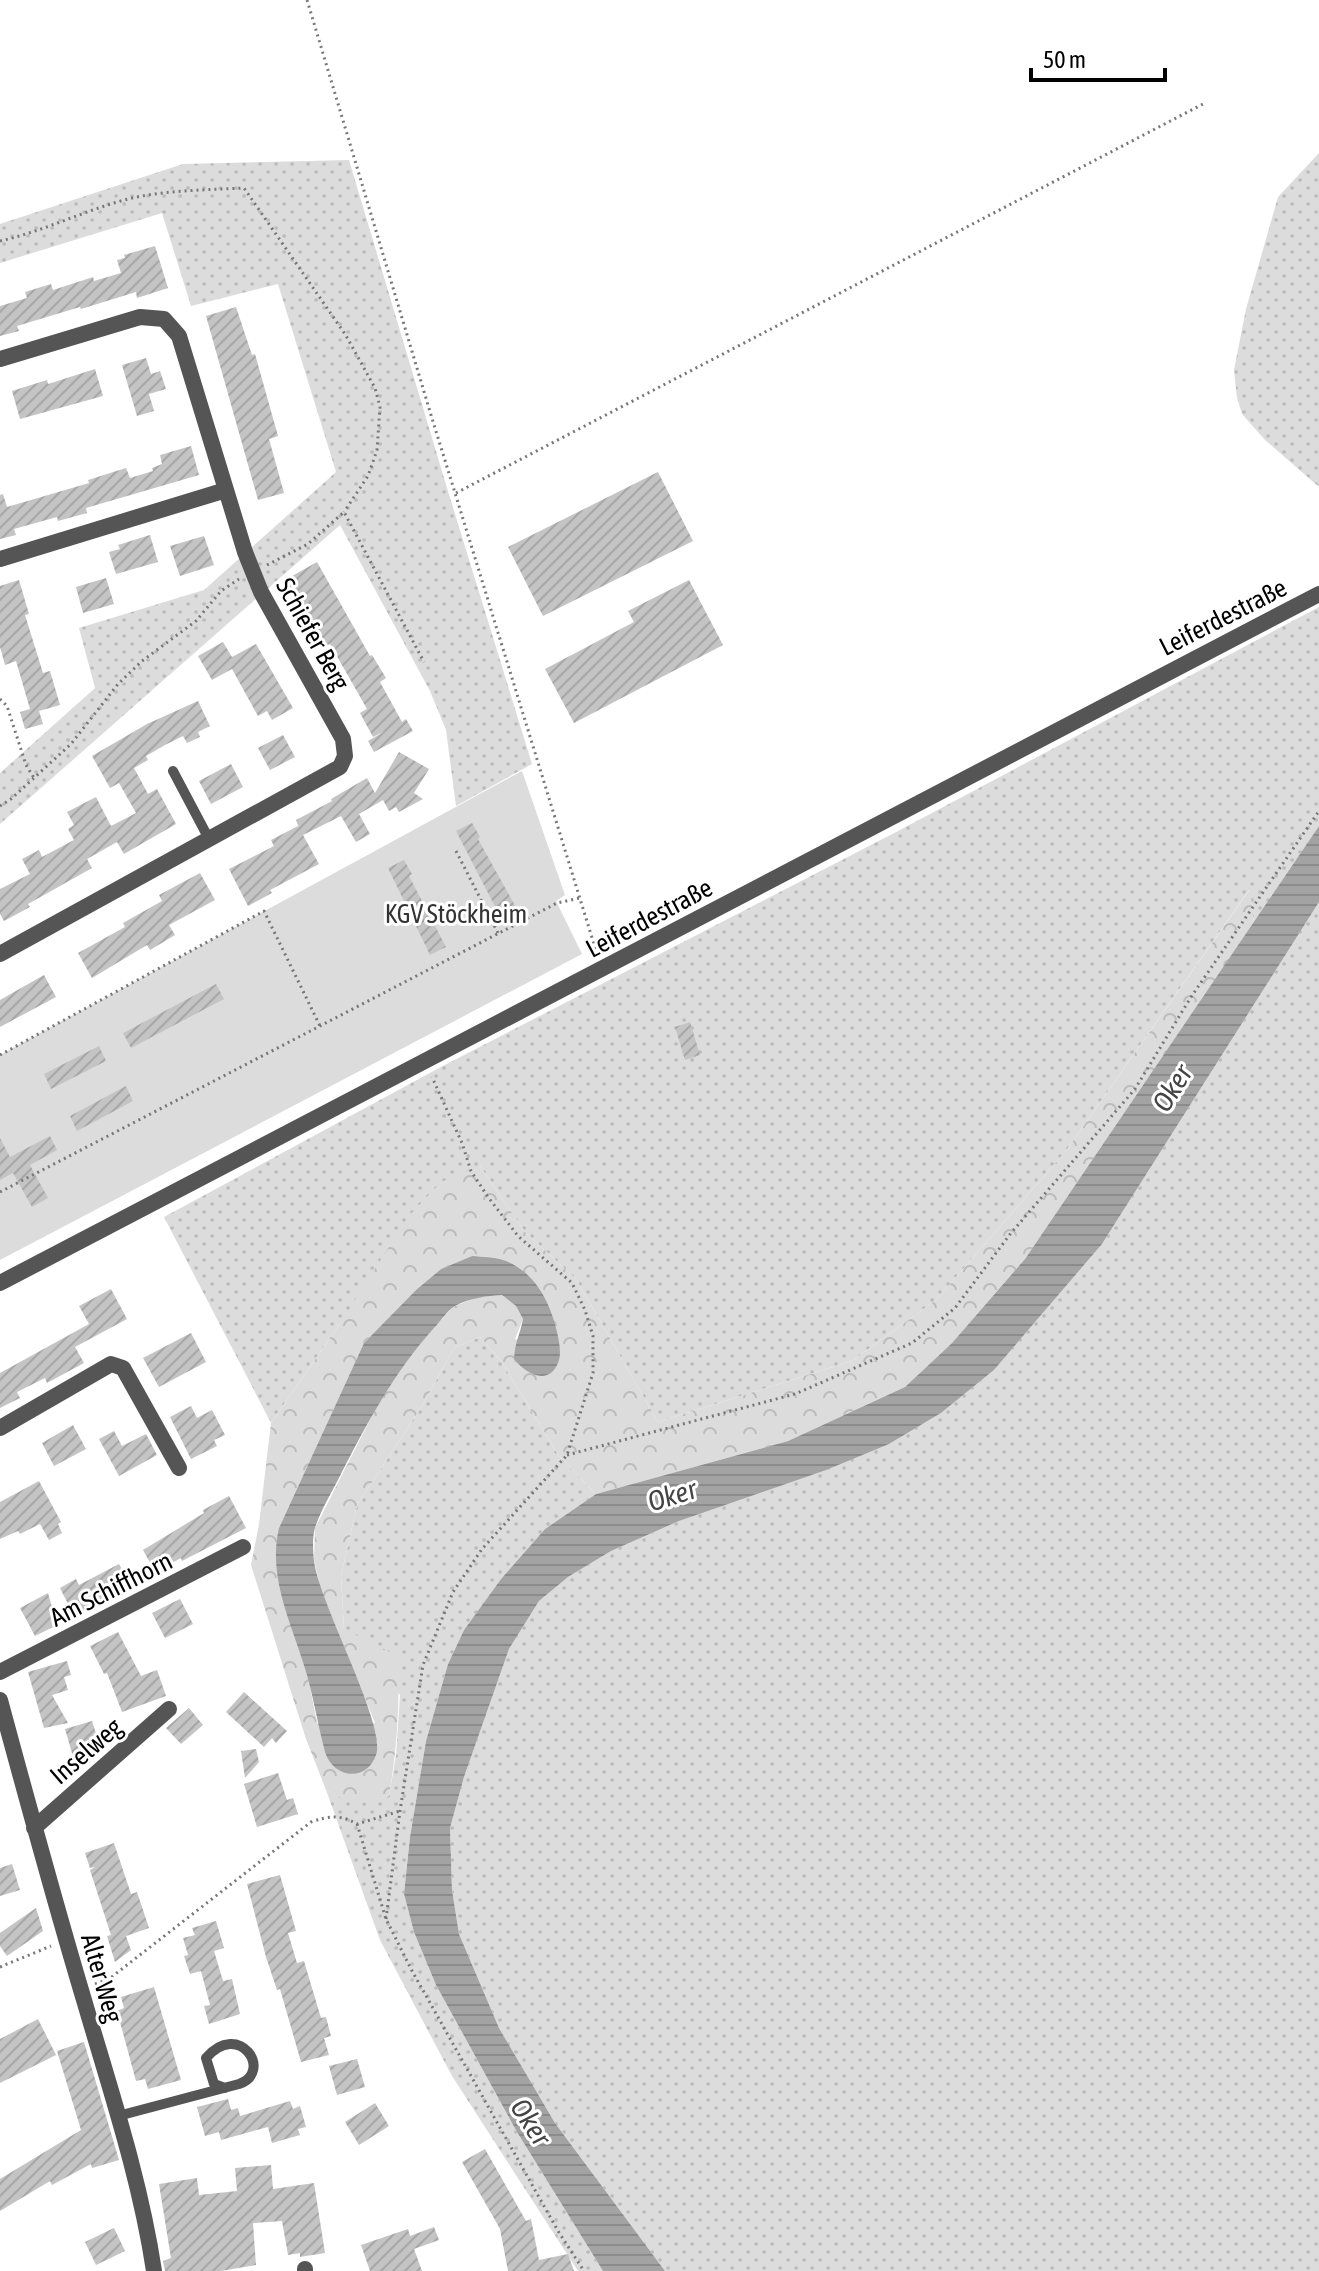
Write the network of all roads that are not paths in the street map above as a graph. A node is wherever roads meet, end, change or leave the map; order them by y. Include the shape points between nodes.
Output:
1 (0, 359) edge
2 (226, 490) junction
3 (0, 559) edge
4 (1319, 594) edge
5 (173, 771) dead end
6 (209, 839) junction
7 (0, 954) edge
8 (0, 1283) edge
9 (0, 1428) edge
10 (179, 1468) dead end
11 (243, 1547) dead end
12 (0, 1672) edge
13 (0, 1700) edge
14 (169, 1709) dead end
15 (34, 1828) junction
16 (225, 2088) junction
17 (118, 2116) junction
18 (154, 2271) edge

1 - 2 street, Schiefer Berg via 140,317 164,319 179,336
2 - 3 street
2 - 6 street, Schiefer Berg via 261,592 343,739 345,756 340,767
4 - 8 street, Leiferdestraße
5 - 6 lane
6 - 7 street, Schiefer Berg
9 - 10 street via 111,1364 123,1368
11 - 12 street, Am Schiffhorn
13 - 15 street, Alter Weg
14 - 15 street, Inselweg
15 - 17 street, Alter Weg
16 - 16 lane via 247,2081 253,2072 253,2058 245,2047 229,2042 206,2058 214,2084
16 - 17 lane
17 - 18 street, Alter Weg

